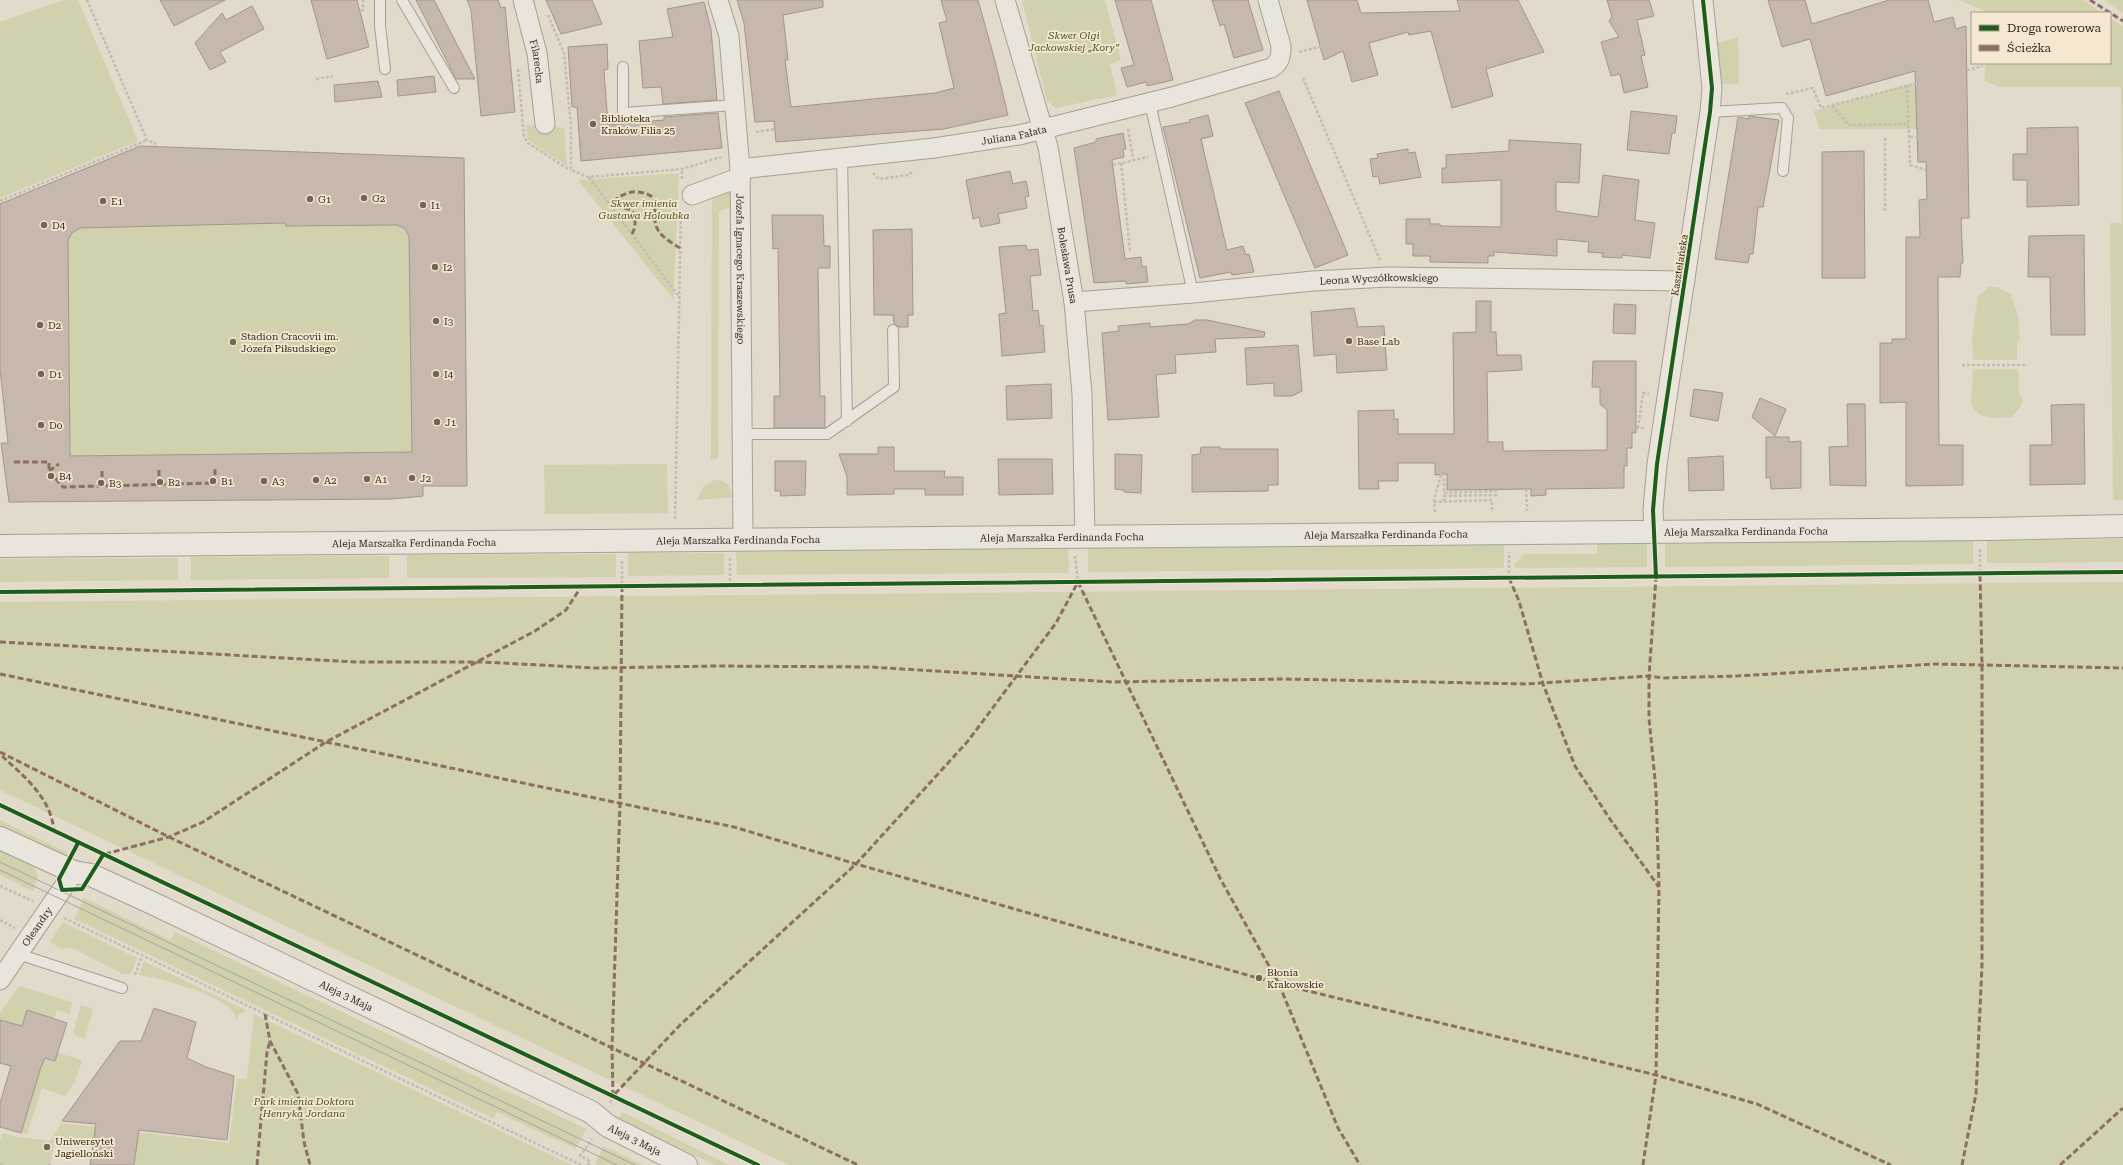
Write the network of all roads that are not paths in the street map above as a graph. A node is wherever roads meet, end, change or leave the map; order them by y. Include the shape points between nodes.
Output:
1 (380, 0) edge
2 (402, 0) edge
3 (523, 0) edge
4 (718, 0) edge
5 (1005, 0) edge
6 (1268, 0) edge
7 (1703, 0) edge
8 (623, 67) dead end
9 (385, 69) dead end
10 (454, 88) dead end
11 (1150, 103) junction
12 (735, 106) junction
13 (1710, 112) junction
14 (545, 124) dead end
15 (1044, 129) junction
16 (842, 156) junction
17 (740, 166) junction
18 (1783, 170) dead end
19 (685, 196) road end
20 (1685, 281) junction
21 (1193, 294) junction
22 (1074, 302) junction
23 (893, 330) dead end
24 (847, 421) junction
25 (742, 434) junction
26 (2123, 526) edge
27 (1654, 532) junction
28 (737, 540) junction
29 (0, 546) edge
30 (1080, 546) junction
31 (0, 838) edge
32 (74, 872) junction
33 (18, 954) junction
34 (0, 980) edge
35 (122, 988) dead end
36 (686, 1165) edge

1 - 9 lane
2 - 10 lane
3 - 14 street, Filarecka via 536,53
4 - 12 street, Józefa Ignacego Kraszewskiego via 729,36
5 - 15 street, Bolesława Prusa
6 - 11 street, Juliana Fałata via 1281,46 1278,63 1271,68
7 - 13 street, Kasztelańska via 1712,88
8 - 12 lane via 624,113
11 - 15 street, Juliana Fałata
11 - 21 lane
12 - 17 street, Józefa Ignacego Kraszewskiego
13 - 18 lane via 1782,108 1788,118
13 - 20 street, Kasztelańska
15 - 16 street, Juliana Fałata via 934,148
15 - 22 street, Bolesława Prusa
16 - 17 street, Juliana Fałata
16 - 24 lane
17 - 19 street, Juliana Fałata
17 - 25 street, Józefa Ignacego Kraszewskiego
20 - 21 street, Leona Wyczółkowskiego via 1388,277 1313,281
20 - 27 street, Kasztelańska via 1657,464
21 - 22 street, Leona Wyczółkowskiego
22 - 30 street, Bolesława Prusa via 1082,394
23 - 24 lane via 894,387
24 - 25 lane via 827,434
25 - 28 street, Józefa Ignacego Kraszewskiego
26 - 27 street, Aleja Marszałka Ferdinanda Focha
27 - 30 street, Aleja Marszałka Ferdinanda Focha
28 - 29 street, Aleja Marszałka Ferdinanda Focha
28 - 30 street, Aleja Marszałka Ferdinanda Focha
31 - 32 street, Aleja 3 Maja
32 - 33 street, Oleandry
32 - 36 street, Aleja 3 Maja via 91,875 142,898 584,1108 608,1126
33 - 34 street, Oleandry
33 - 35 lane

